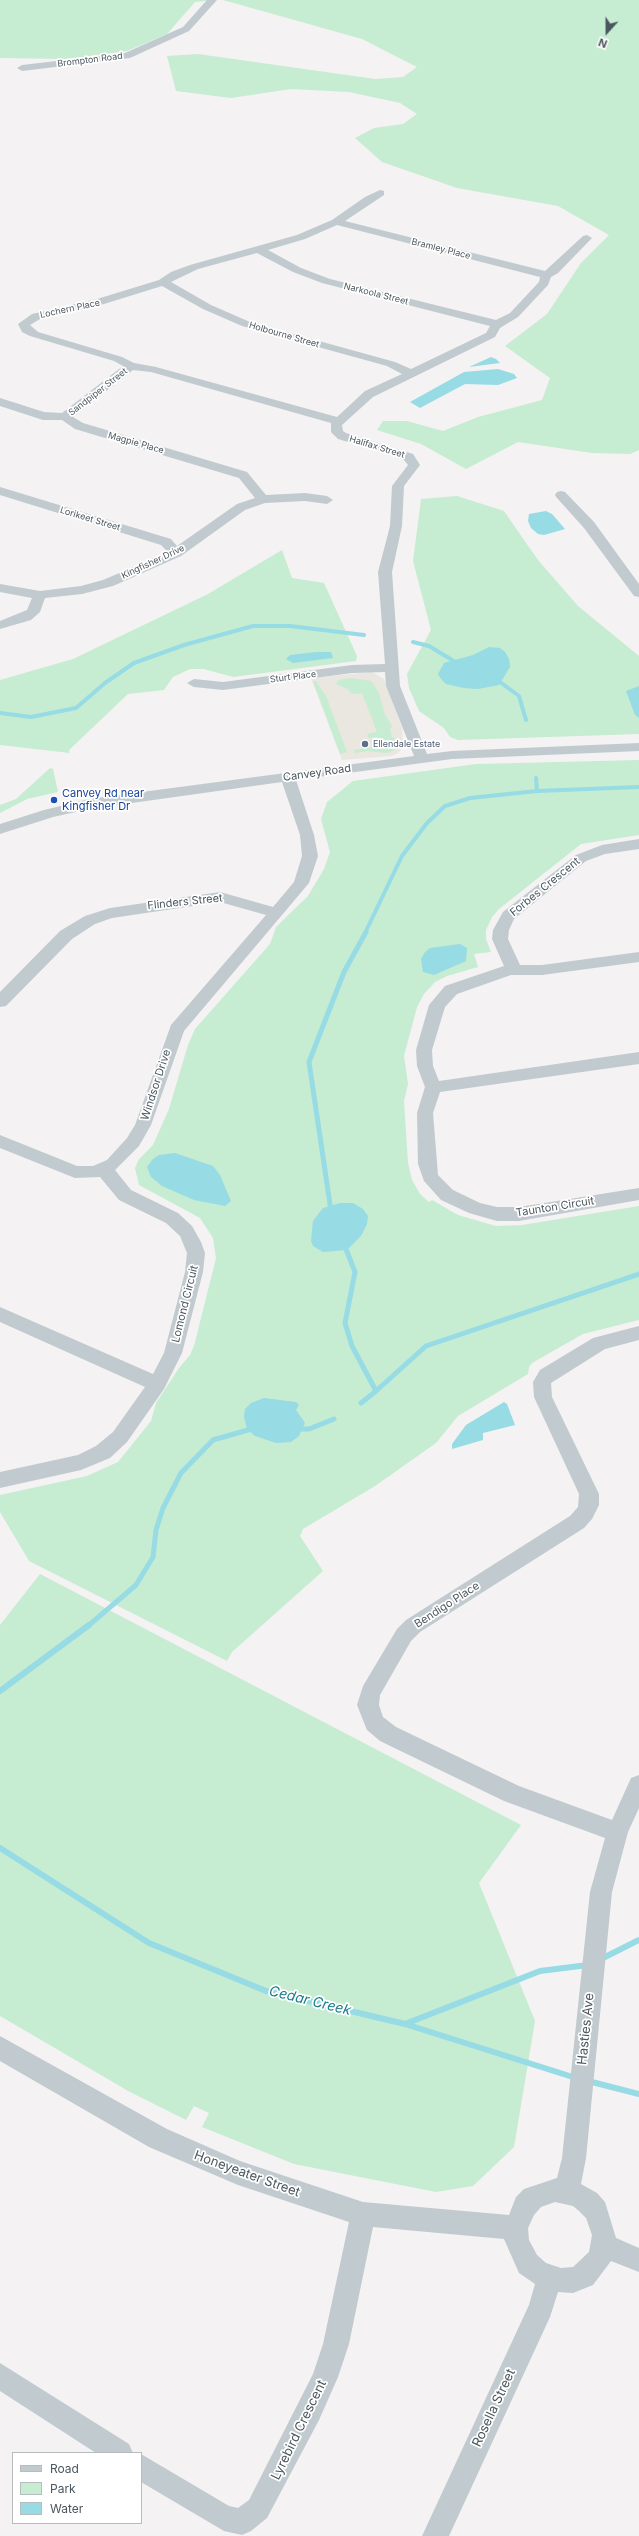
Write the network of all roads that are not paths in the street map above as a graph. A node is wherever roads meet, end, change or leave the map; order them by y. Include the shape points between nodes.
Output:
1 (212, 0) edge
2 (22, 68) dead end
3 (380, 193) dead end
4 (337, 222) junction
5 (587, 238) dead end
6 (260, 250) junction
7 (546, 275) junction
8 (163, 282) junction
9 (497, 324) junction
10 (131, 366) junction
11 (412, 374) junction
12 (0, 402) edge
13 (65, 417) junction
14 (338, 421) junction
15 (0, 491) edge
16 (561, 495) dead end
17 (263, 498) junction
18 (327, 500) dead end
19 (176, 553) junction
20 (633, 577) edge
21 (0, 588) edge
22 (639, 593) edge
23 (40, 595) junction
24 (0, 625) edge
25 (391, 668) junction
26 (194, 682) dead end
27 (639, 747) edge
28 (422, 759) junction
29 (288, 778) junction
30 (0, 829) edge
31 (639, 844) edge
32 (276, 913) junction
33 (639, 956) edge
34 (514, 970) junction
35 (0, 1002) edge
36 (639, 1058) edge
37 (433, 1087) junction
38 (0, 1141) edge
39 (104, 1169) junction
40 (639, 1194) edge
41 (0, 1314) edge
42 (639, 1333) edge
43 (157, 1384) junction
44 (0, 1480) edge
45 (639, 1785) edge
46 (617, 1832) junction
47 (0, 2048) edge
48 (567, 2192) junction
49 (364, 2214) junction
50 (516, 2228) junction
51 (604, 2246) junction
52 (639, 2260) edge
53 (549, 2279) junction
54 (0, 2376) edge
55 (118, 2452) edge
56 (142, 2467) edge
57 (436, 2536) edge

1 - 2 street, Brompton Road via 186,29 127,56
3 - 4 street, Lochern Place
4 - 6 street, Lochern Place
4 - 7 street, Bramley Place
5 - 7 street via 554,271
6 - 8 street, Lochern Place via 194,267
6 - 9 street, Narkoola Street via 302,272 326,281
7 - 9 street via 544,283 514,315
8 - 10 street, Lochern Place via 95,304 36,316 24,324 26,330 34,334 118,359
8 - 11 street, Holbourne Street via 207,308 246,324 391,364
9 - 11 street via 491,335
10 - 13 street, Sandpiper Street
10 - 14 street, Lochern Place via 152,369
11 - 14 street via 369,394
12 - 13 street, Magpie Place via 43,416
13 - 17 street, Magpie Place via 79,426 243,475
14 - 25 street, Halifax Street via 335,428 342,436 402,454 409,457 414,465 398,486 396,526 385,565
15 - 19 street, Lorikeet Street via 166,542
16 - 20 street
17 - 18 street, Kingfisher Drive via 305,497
17 - 19 street, Kingfisher Drive via 241,507
19 - 23 street, Kingfisher Drive via 108,583 82,590
20 - 22 street
21 - 23 street, Kingfisher Drive
23 - 24 street via 33,612 9,624
25 - 26 street, Sturt Place via 352,669 223,686
25 - 28 street, Halifax Street via 395,692
27 - 28 street, Canvey Road via 480,752
28 - 29 street, Canvey Road
29 - 30 street, Canvey Road via 88,804 49,813
29 - 32 street via 307,835 310,856 301,883
31 - 34 street, Forbes Crescent via 602,850 582,858 508,916 501,930 500,939
32 - 35 street, Flinders Street via 220,897 110,913 82,924 66,935
32 - 39 street, Windsor Drive via 181,1022 172,1038 143,1125 127,1151
33 - 34 street via 538,971
34 - 37 street via 458,986 447,992 439,1001 423,1054
36 - 37 street
37 - 40 street, Taunton Circuit via 426,1109 428,1169 438,1187 453,1198 483,1211 505,1215
38 - 39 street, Windsor Drive via 75,1172 85,1173
39 - 43 street, Lomond Circuit via 126,1195 159,1210 177,1222 190,1236 196,1253 194,1272 173,1353
41 - 43 street
42 - 46 street, Bendigo Place via 600,1343 542,1382 543,1397 589,1494 589,1505 585,1513 577,1522 413,1626 404,1635 370,1693 368,1705 374,1723 388,1734 512,1794
43 - 44 street, Lomond Circuit via 120,1436 103,1452 81,1462
45 - 46 street, Hasties Ave
46 - 48 street, Hasties Ave via 598,1910 574,2158
47 - 49 street, Honeyeater Street via 158,2138 196,2156 238,2173
48 - 50 street via 555,2190 533,2198 519,2216
48 - 51 street via 578,2195 596,2211 604,2235
49 - 50 street, Honeyeater Street
49 - 56 street, Lyrebird Crescent via 336,2344 325,2377 310,2412 258,2509 242,2522 224,2518
50 - 53 street via 517,2241 528,2264
51 - 52 street
51 - 53 street via 600,2258 584,2276 561,2281
53 - 57 street, Rosella Street via 541,2308
54 - 55 street

